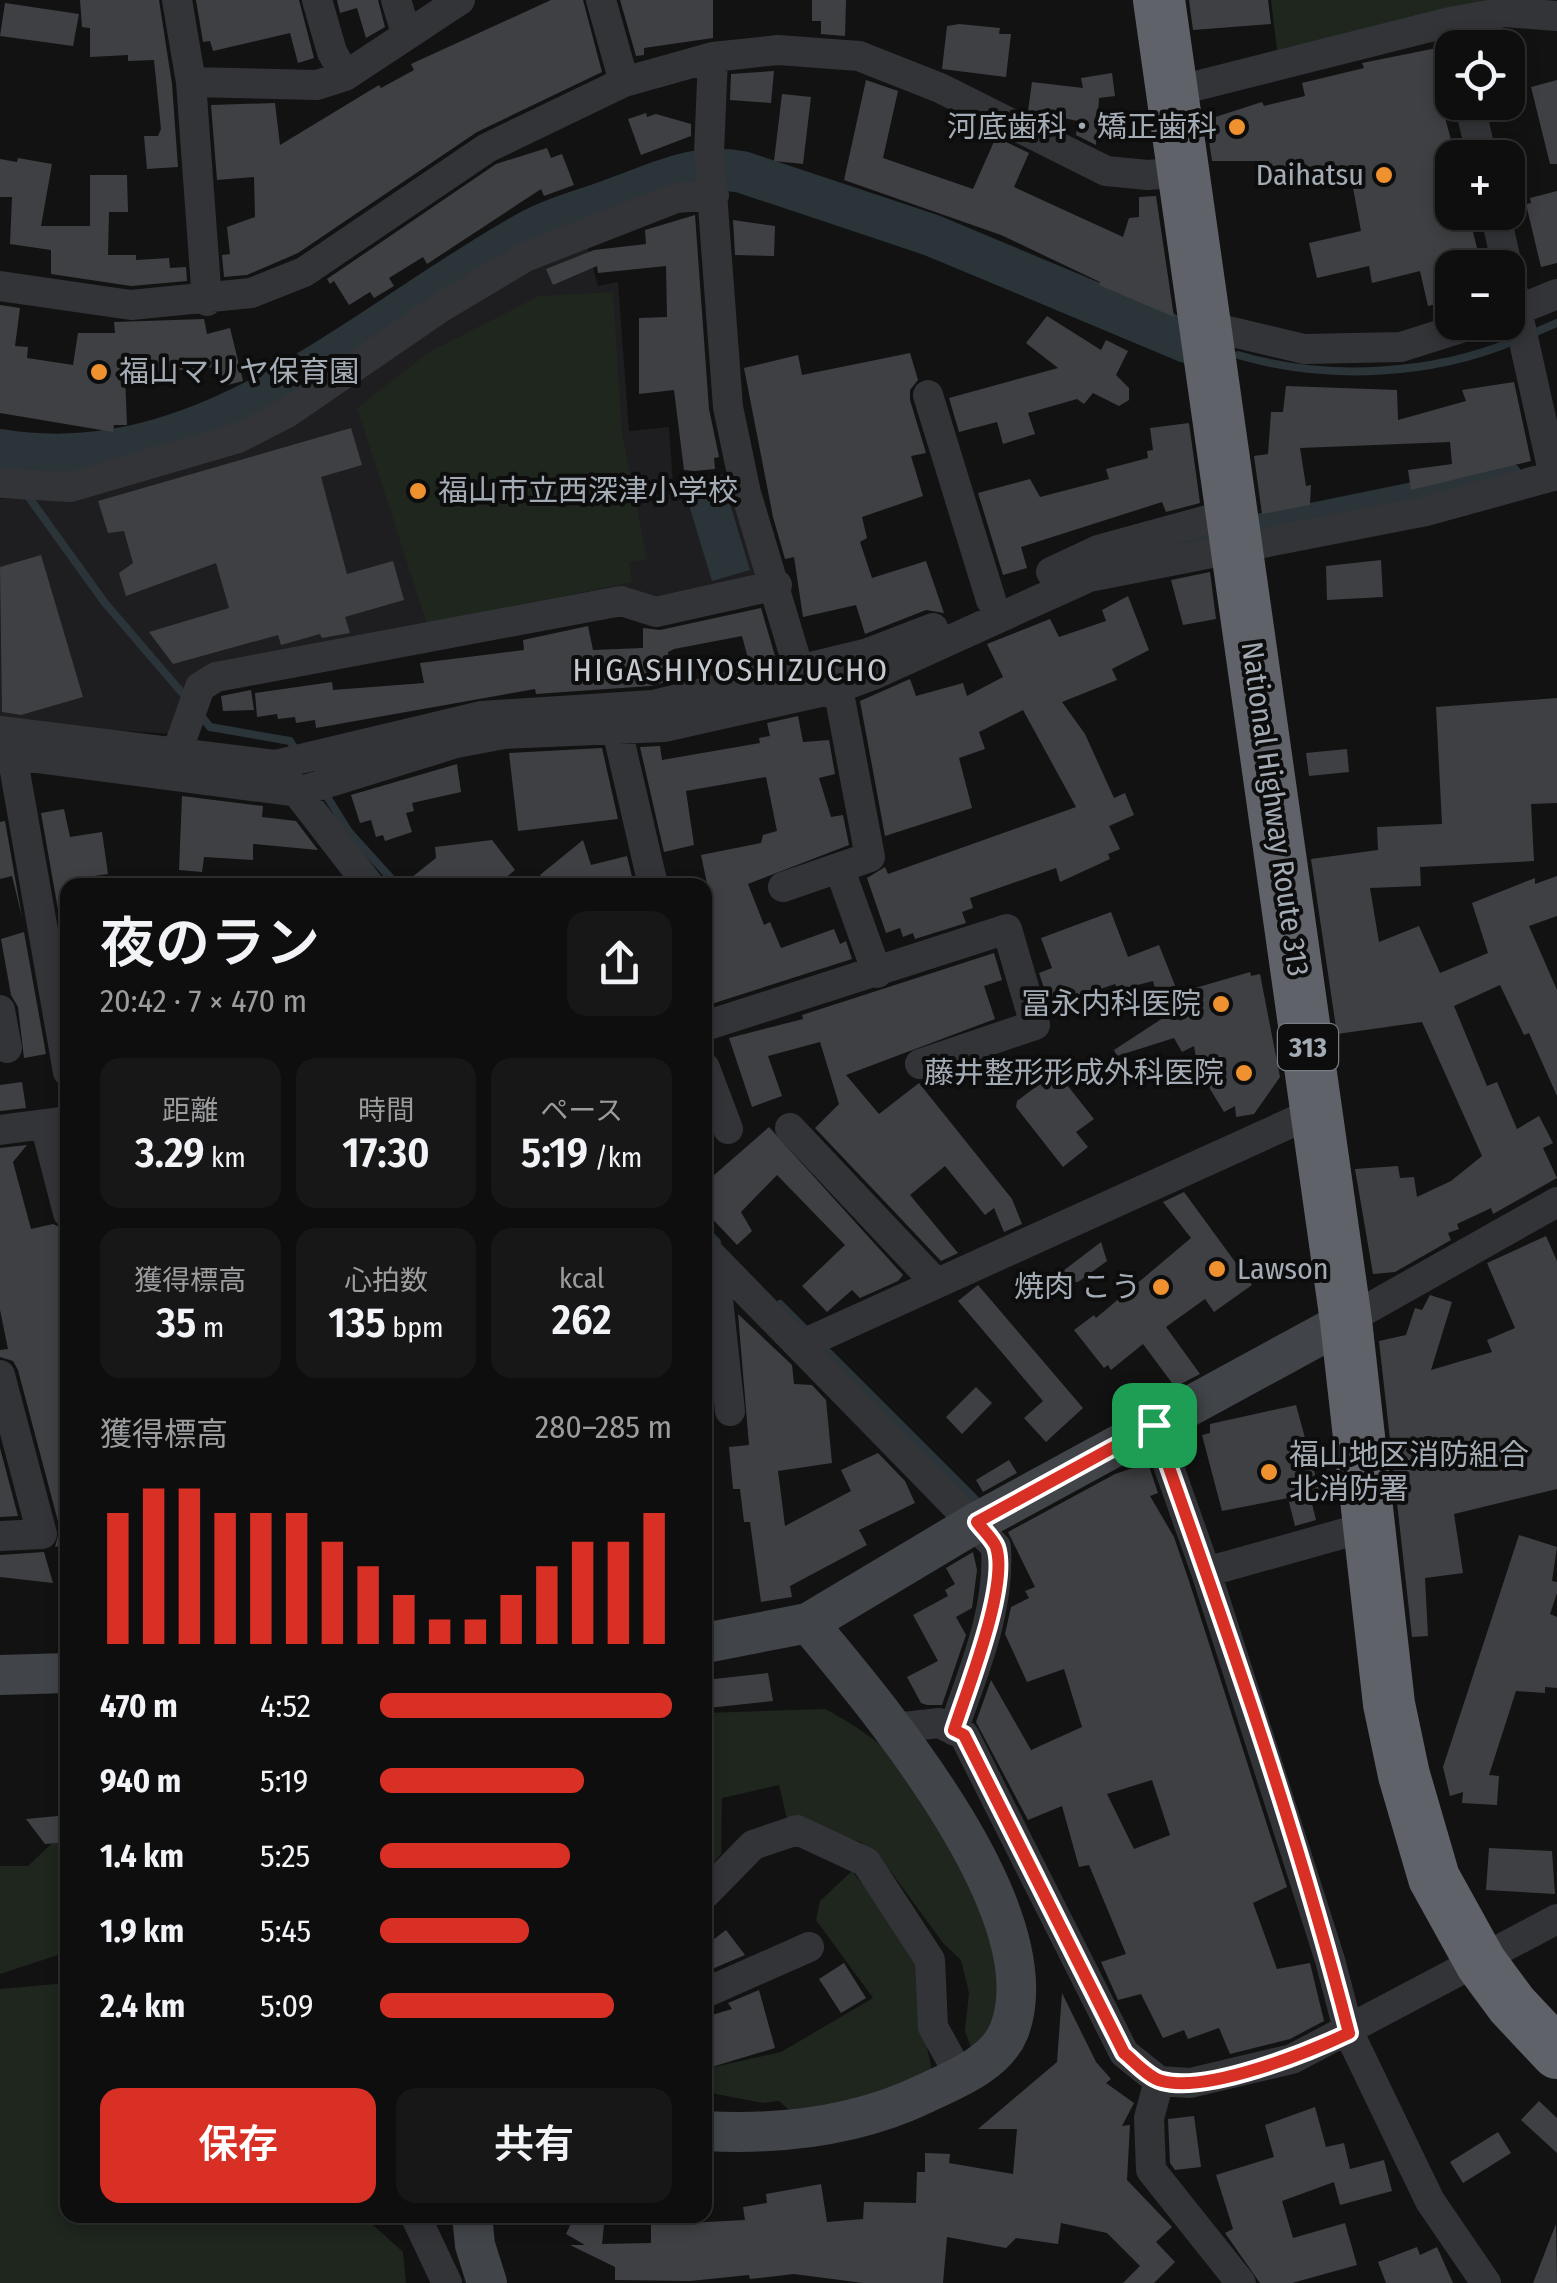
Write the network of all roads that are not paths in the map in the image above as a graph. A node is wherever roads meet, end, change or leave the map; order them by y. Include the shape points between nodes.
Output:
1 (178, 0) edge
2 (317, 0) edge
3 (396, 0) edge
4 (460, 0) edge
5 (601, 0) edge
6 (1158, 0) edge
7 (1504, 6) edge
8 (1557, 16) edge
9 (1462, 30) edge
10 (406, 33) junction
11 (1435, 39) edge
12 (714, 57) junction
13 (345, 76) junction
14 (192, 82) junction
15 (624, 82) junction
16 (1172, 92) junction
17 (1184, 172) junction
18 (712, 176) junction
19 (0, 286) edge
20 (1557, 294) edge
21 (207, 300) junction
22 (1525, 310) edge
23 (1207, 326) junction
24 (1435, 336) edge
25 (1524, 340) edge
26 (928, 394) dead end
27 (1556, 475) edge
28 (12, 484) edge
29 (1236, 530) junction
30 (777, 585) junction
31 (991, 600) junction
32 (799, 670) junction
33 (838, 688) junction
34 (187, 728) junction
35 (617, 730) junction
36 (5, 746) edge
37 (292, 761) junction
38 (312, 788) junction
39 (840, 870) junction
40 (365, 878) edge
41 (652, 878) edge
42 (783, 887) dead end
43 (57, 945) edge
44 (877, 974) junction
45 (60, 980) edge
46 (0, 1010) edge
47 (712, 1024) edge
48 (6, 1048) dead end
49 (920, 1064) dead end
50 (712, 1086) edge
51 (1316, 1112) junction
52 (56, 1123) edge
53 (728, 1128) dead end
54 (790, 1128) dead end
55 (0, 1130) edge
56 (60, 1153) edge
57 (1557, 1202) edge
58 (936, 1283) junction
59 (718, 1286) edge
60 (1346, 1321) junction
61 (810, 1341) junction
62 (0, 1375) edge
63 (730, 1411) dead end
64 (1154, 1425) junction
65 (977, 1522) junction
66 (1370, 1526) junction
67 (0, 1536) edge
68 (1206, 1572) junction
69 (808, 1624) junction
70 (712, 1642) edge
71 (60, 1674) edge
72 (0, 1675) edge
73 (895, 1728) junction
74 (954, 1730) junction
75 (712, 1887) edge
76 (1557, 1918) edge
77 (809, 1947) dead end
78 (1481, 1962) junction
79 (712, 1990) edge
80 (1349, 2033) junction
81 (1557, 2054) edge
82 (960, 2076) junction
83 (1158, 2081) junction
84 (712, 2131) edge
85 (420, 2223) edge
86 (473, 2223) edge
87 (447, 2283) edge
88 (487, 2283) edge
89 (1241, 2283) edge
90 (1486, 2283) edge

1 - 14 street
2 - 13 street
3 - 10 street
4 - 10 street
5 - 15 street
6 - 16 highway, National Highway Route 313 / 313
7 - 8 street
7 - 9 street
10 - 13 street
11 - 16 street
12 - 15 street
12 - 17 street via 778,50 859,56 956,95 1106,171
12 - 18 street
13 - 14 street via 317,85
14 - 21 street
15 - 21 street via 486,148 304,272
16 - 17 highway, National Highway Route 313 / 313
17 - 23 highway, National Highway Route 313 / 313
18 - 28 street via 676,198 525,256 287,413 238,438 70,487
18 - 30 street via 728,407 746,493
19 - 21 street via 131,305
20 - 22 street
23 - 24 street via 1304,348 1401,346
23 - 29 highway, National Highway Route 313 / 313
25 - 27 street
26 - 31 street
27 - 29 street via 1426,511
29 - 31 street via 1098,550
29 - 33 street via 1089,576
29 - 51 highway, National Highway Route 313 / 313
30 - 32 street
30 - 34 street via 656,612 621,601 216,677 200,687
31 - 32 street via 909,639
32 - 37 street via 653,706 481,716
33 - 35 street via 664,727
33 - 39 street via 870,857
34 - 36 street
34 - 37 street
35 - 38 street via 504,734 456,743
35 - 41 street
36 - 38 street
36 - 43 street
37 - 38 street
38 - 40 street
39 - 42 street
39 - 44 street
43 - 45 street
44 - 47 street
44 - 49 street via 1007,929 1035,1026
46 - 48 street
50 - 53 street
51 - 58 street
51 - 60 highway, National Highway Route 313 / 313
52 - 55 street
52 - 56 street
54 - 58 street
57 - 60 street
58 - 61 street
59 - 61 street
59 - 63 street
60 - 64 street
60 - 66 highway, National Highway Route 313 / 313
61 - 65 street
62 - 67 street via 42,1534
64 - 65 street
64 - 68 street
65 - 69 street
65 - 74 street via 996,1546 998,1577
66 - 68 street
66 - 78 highway, National Highway Route 313 / 313 via 1380,1651 1404,1775 1434,1878
68 - 80 street
69 - 70 street
69 - 73 street
71 - 72 street
73 - 74 street via 939,1723
73 - 82 street via 959,1826 1002,1916 1014,1962 1016,2002 1008,2034 986,2061
74 - 83 street via 964,1735 1124,2053
75 - 82 street via 754,1845 797,1830 866,1862 930,1960 933,2027
76 - 78 street
77 - 79 street
78 - 80 street
78 - 81 highway, National Highway Route 313 / 313
80 - 83 street via 1292,2059 1190,2083
80 - 90 street via 1430,2201
82 - 84 street via 896,2108 847,2120 748,2134
83 - 89 street via 1150,2118 1151,2170
85 - 87 street
86 - 88 street

